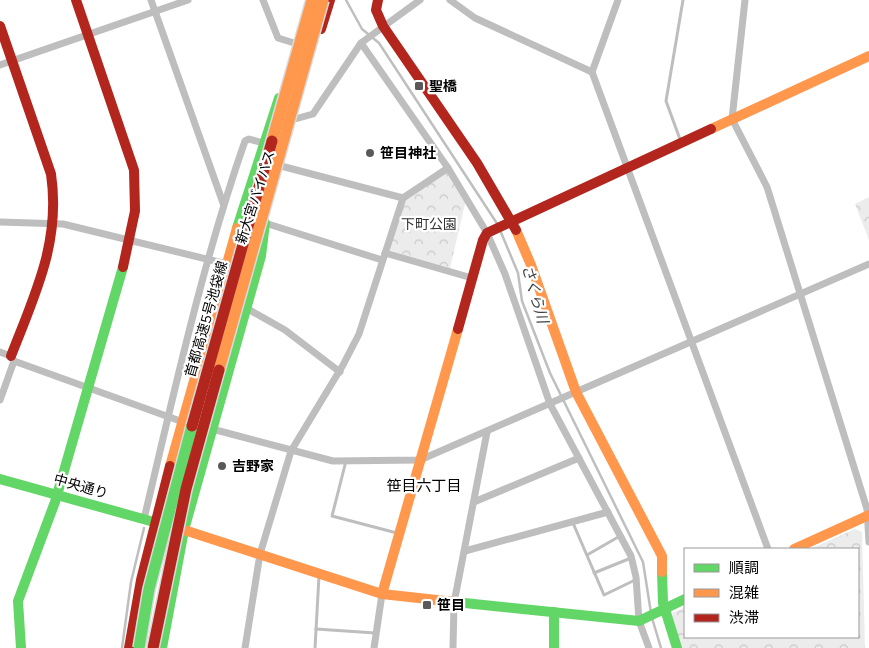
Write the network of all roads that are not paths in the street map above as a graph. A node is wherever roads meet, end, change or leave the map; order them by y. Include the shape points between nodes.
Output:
1 (76, 0) edge
2 (151, 0) edge
3 (188, 0) edge
4 (263, 0) edge
5 (306, 0) edge
6 (312, 0) edge
7 (323, 0) edge
8 (330, 0) edge
9 (378, 0) edge
10 (420, 0) edge
11 (450, 0) edge
12 (618, 0) edge
13 (683, 0) edge
14 (745, 0) edge
15 (155, 11) junction
16 (0, 26) edge
17 (379, 30) junction
18 (88, 34) junction
19 (364, 41) junction
20 (294, 43) junction
21 (869, 56) edge
22 (12, 60) junction
23 (0, 65) edge
24 (592, 72) junction
25 (281, 93) junction
26 (295, 119) junction
27 (732, 119) junction
28 (681, 143) junction
29 (263, 144) junction
30 (282, 166) junction
31 (448, 168) junction
32 (627, 168) junction
33 (403, 198) junction
34 (224, 204) junction
35 (0, 222) edge
36 (509, 222) junction
37 (265, 223) junction
38 (55, 224) junction
39 (488, 232) junction
40 (130, 242) junction
41 (384, 256) junction
42 (209, 260) junction
43 (227, 264) junction
44 (869, 264) edge
45 (472, 278) junction
46 (799, 294) junction
47 (246, 308) junction
48 (690, 342) junction
49 (8, 356) edge
50 (340, 372) junction
51 (88, 389) junction
52 (571, 394) junction
53 (0, 400) edge
54 (553, 402) junction
55 (168, 418) junction
56 (183, 422) junction
57 (212, 429) junction
58 (487, 432) junction
59 (291, 451) junction
60 (579, 458) junction
61 (420, 460) junction
62 (346, 461) junction
63 (0, 479) edge
64 (57, 496) junction
65 (474, 502) junction
66 (608, 512) junction
67 (869, 515) edge
68 (150, 521) junction
69 (573, 522) junction
70 (184, 530) junction
71 (399, 534) junction
72 (620, 536) junction
73 (869, 542) edge
74 (768, 548) edge
75 (796, 548) edge
76 (465, 551) junction
77 (260, 554) junction
78 (586, 555) junction
79 (631, 558) junction
80 (320, 573) junction
81 (594, 573) junction
82 (636, 580) junction
83 (382, 594) junction
84 (684, 600) edge
85 (454, 602) junction
86 (662, 610) junction
87 (554, 612) junction
88 (642, 620) junction
89 (316, 629) junction
90 (376, 633) junction
91 (21, 648) edge
92 (129, 648) edge
93 (139, 648) edge
94 (145, 648) edge
95 (150, 648) edge
96 (153, 648) edge
97 (162, 648) edge
98 (245, 648) edge
99 (315, 648) edge
100 (374, 648) edge
101 (454, 648) edge
102 (554, 648) edge
103 (649, 648) edge
104 (677, 648) edge

1 - 18 main road
2 - 15 street
3 - 15 street
4 - 20 street via 278,38
5 - 20 main road, 新大宮バイパス
6 - 93 main road, 首都高速5号池袋線, bridge via 169,507
7 - 96 main road, 首都高速5号池袋線, bridge via 186,489
8 - 26 main road, 新大宮バイパス
9 - 17 main road
10 - 17 street
11 - 24 street via 475,18
12 - 24 street
13 - 28 lane via 666,101
14 - 27 street
15 - 18 street
15 - 34 street
16 - 22 main road
17 - 19 street
17 - 36 main road via 477,163
18 - 22 street
18 - 40 main road via 134,170 136,211
19 - 26 street via 313,114
19 - 31 street
20 - 25 main road, 新大宮バイパス
21 - 27 main road
22 - 23 street
22 - 38 main road via 51,174
24 - 32 street
25 - 29 main road
25 - 37 main road, 新大宮バイパス via 180,488 222,346
26 - 30 main road, 新大宮バイパス
27 - 28 main road
27 - 46 street via 767,187
28 - 32 main road
29 - 34 street via 249,139 245,141
29 - 43 main road
30 - 33 street
30 - 37 main road, 新大宮バイパス
31 - 33 street
31 - 39 street
32 - 36 main road
32 - 48 street
33 - 41 street
34 - 42 street
35 - 38 street
36 - 39 main road
36 - 52 main road via 531,265
37 - 41 street
37 - 47 main road via 261,256
38 - 40 street
38 - 49 main road via 49,252
39 - 45 main road
39 - 54 street
40 - 42 street
40 - 51 main road
41 - 45 street
41 - 50 street via 359,334
42 - 43 street
42 - 55 street
43 - 56 main road
44 - 46 street
45 - 61 main road
46 - 48 street
46 - 67 street
47 - 50 street via 285,330
47 - 57 main road
48 - 52 street
48 - 74 street
49 - 51 street
49 - 53 street
50 - 59 street
51 - 55 street
51 - 64 main road
52 - 54 street
52 - 86 main road via 662,556
54 - 58 street
54 - 60 street
55 - 56 street
55 - 68 street
56 - 68 main road
57 - 59 street
57 - 70 main road
58 - 61 street
58 - 65 street
59 - 62 street
59 - 77 street
60 - 65 street
60 - 66 street
61 - 62 street
61 - 71 main road
62 - 71 lane via 332,516
63 - 64 main road, 中央通り
64 - 68 main road, 中央通り
64 - 91 main road via 18,601
65 - 76 street
66 - 69 street
66 - 72 street
67 - 73 street
67 - 75 main road
68 - 70 main road, 中央通り
68 - 92 main road
69 - 76 street
69 - 78 lane
70 - 77 main road, 中央通り
70 - 97 main road
71 - 83 main road
72 - 78 lane
72 - 79 street
76 - 85 street
77 - 80 main road, 中央通り
77 - 98 street
78 - 81 lane
79 - 81 lane
79 - 82 street
80 - 83 main road, 中央通り
80 - 89 lane
81 - 82 lane via 604,595
82 - 88 street
83 - 85 main road, 中央通り
83 - 90 street
84 - 86 main road
85 - 87 main road, 中央通り
85 - 101 street
86 - 88 main road
86 - 104 main road
87 - 88 main road, 中央通り
87 - 102 main road
88 - 103 street
89 - 90 lane
89 - 99 lane
90 - 100 street
94 - 95 main road via 152,598 165,553

